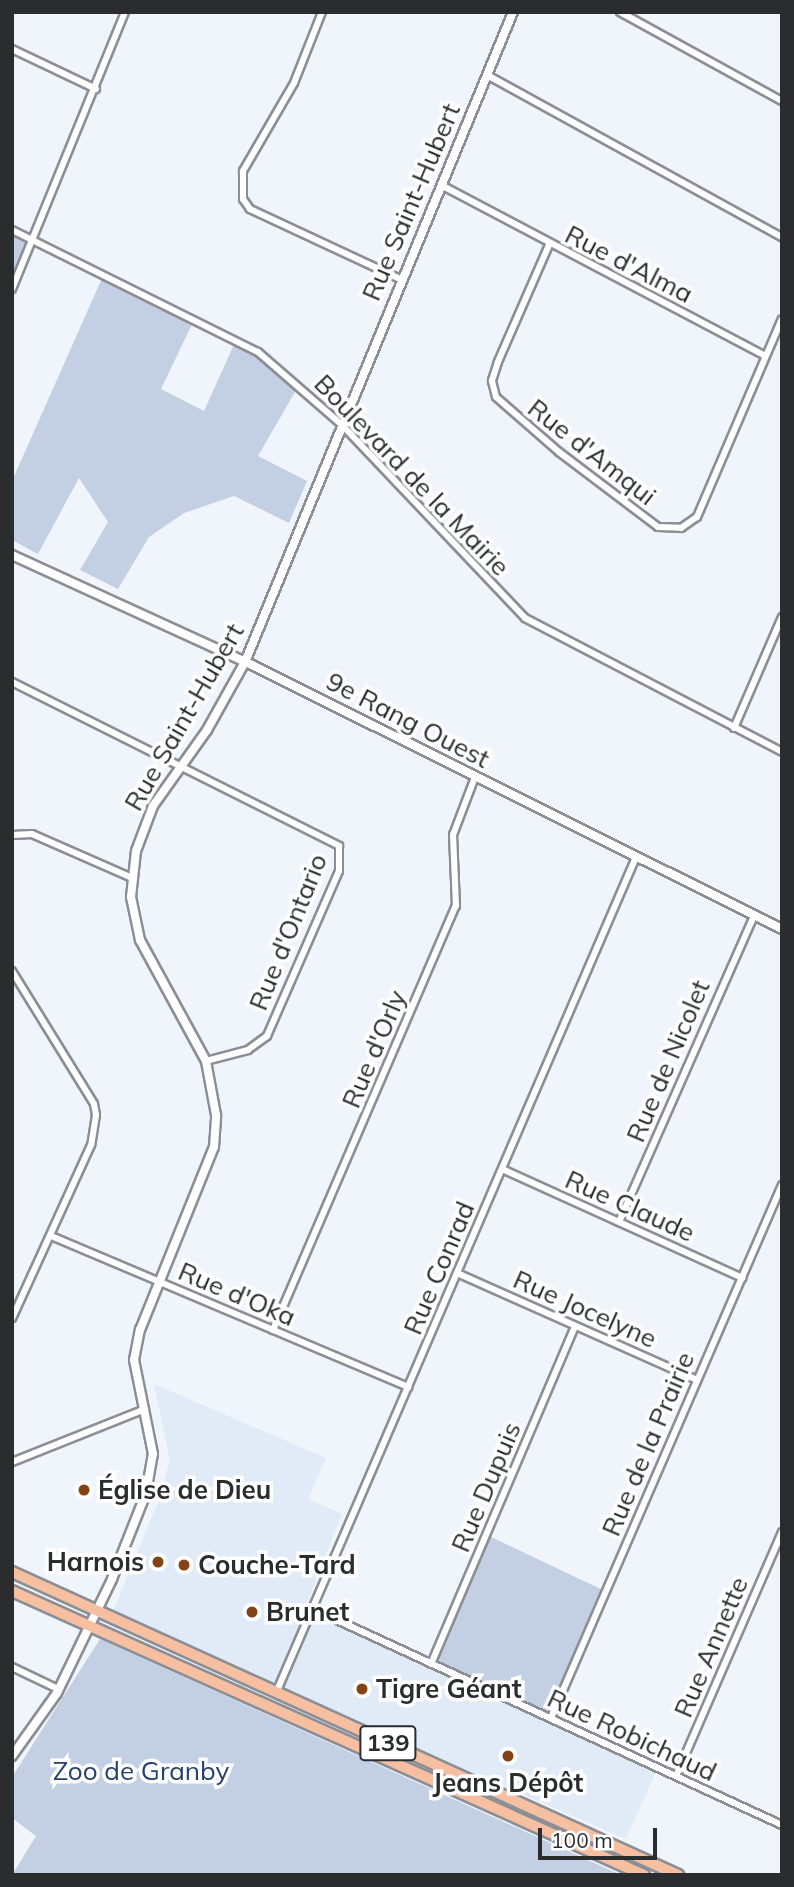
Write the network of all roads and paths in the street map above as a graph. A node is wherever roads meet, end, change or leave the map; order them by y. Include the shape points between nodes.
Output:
1 (125, 12) edge
2 (322, 12) edge
3 (513, 12) edge
4 (620, 12) edge
5 (12, 49) edge
6 (487, 75) junction
7 (96, 89) junction
8 (782, 101) edge
9 (441, 185) junction
10 (12, 230) edge
11 (782, 237) edge
12 (35, 241) junction
13 (549, 245) junction
14 (402, 281) junction
15 (12, 289) edge
16 (782, 319) edge
17 (765, 356) junction
18 (342, 425) junction
19 (12, 555) edge
20 (782, 617) edge
21 (245, 663) junction
22 (12, 682) edge
23 (734, 729) junction
24 (782, 752) edge
25 (181, 766) junction
26 (475, 777) junction
27 (12, 835) edge
28 (636, 857) junction
29 (130, 877) junction
30 (754, 916) junction
31 (782, 929) edge
32 (12, 971) edge
33 (206, 1062) junction
34 (502, 1169) junction
35 (782, 1185) edge
36 (619, 1222) junction
37 (51, 1236) junction
38 (457, 1273) junction
39 (742, 1278) junction
40 (158, 1282) junction
41 (12, 1318) edge
42 (575, 1326) junction
43 (273, 1330) junction
44 (697, 1380) junction
45 (408, 1387) junction
46 (145, 1409) junction
47 (12, 1462) edge
48 (782, 1532) edge
49 (12, 1572) edge
50 (12, 1591) edge
51 (313, 1609) junction
52 (97, 1612) junction
53 (90, 1626) junction
54 (431, 1664) junction
55 (12, 1667) edge
56 (58, 1689) junction
57 (276, 1693) junction
58 (551, 1718) junction
59 (12, 1756) edge
60 (676, 1776) junction
61 (782, 1825) edge
62 (644, 1875) edge
63 (678, 1875) edge

1 - 7 street
2 - 14 street via 294,83 243,171 243,199 250,209
3 - 6 street, Rue Saint-Hubert
4 - 8 street
5 - 7 street
6 - 9 street, Rue Saint-Hubert
6 - 11 street
7 - 12 street
9 - 13 street, Rue d'Alma
9 - 14 street, Rue Saint-Hubert
10 - 12 street, Boulevard de la Mairie
12 - 15 street
12 - 18 street, Boulevard de la Mairie via 258,352
13 - 17 street, Rue d'Alma
13 - 17 street, Rue d'Amqui via 498,362 492,381 496,397 658,527 681,528 697,517
14 - 18 street, Rue Saint-Hubert
16 - 17 street
18 - 21 street, Rue Saint-Hubert
18 - 23 street, Boulevard de la Mairie via 525,618
19 - 21 street, 9e Rang Ouest
20 - 23 street
21 - 25 street, Rue Saint-Hubert
21 - 26 street, 9e Rang Ouest
22 - 25 street, Rue d'Ontario
23 - 24 street, Boulevard de la Mairie
25 - 29 street, Rue Saint-Hubert via 153,806
25 - 33 street, Rue d'Ontario via 332,839 343,853 267,1036 248,1050
26 - 28 street, 9e Rang Ouest
26 - 43 street, Rue d'Orly via 453,835 456,906
27 - 29 street via 32,834
28 - 30 street, 9e Rang Ouest
28 - 34 street, Rue Conrad
29 - 33 street, Rue Saint-Hubert via 140,940
30 - 31 street, 9e Rang Ouest
30 - 36 street, Rue de Nicolet
32 - 37 street via 94,1104 96,1115 91,1145
33 - 40 street, Rue Saint-Hubert via 216,1115 214,1147
34 - 36 street, Rue Claude
34 - 38 street, Rue Conrad
35 - 39 street, Rue de la Prairie
36 - 39 street, Rue Claude
37 - 40 street, Rue d'Oka
37 - 41 street
38 - 42 street, Rue Jocelyne
38 - 45 street, Rue Conrad
39 - 44 street, Rue de la Prairie
40 - 43 street, Rue d'Oka
40 - 46 street, Rue Saint-Hubert via 134,1360
42 - 44 street, Rue Jocelyne
42 - 54 street, Rue Dupuis
43 - 45 street, Rue d'Oka
44 - 58 street, Rue de la Prairie
45 - 51 street, Rue Conrad
46 - 47 street
46 - 52 street, Rue Saint-Hubert via 152,1440 151,1472
48 - 60 street, Rue Annette
49 - 52 highway, 139
50 - 53 highway, 139
51 - 54 street, Rue Robichaud
51 - 57 street, Rue Conrad
52 - 53 street, Rue Saint-Hubert
52 - 57 highway, 139
53 - 56 street, Rue Saint-Hubert
53 - 62 highway, 139
54 - 58 street, Rue Robichaud
55 - 56 street
56 - 59 street, Rue Saint-Hubert
57 - 63 highway, 139
58 - 60 street, Rue Robichaud
60 - 61 street, Rue Robichaud

